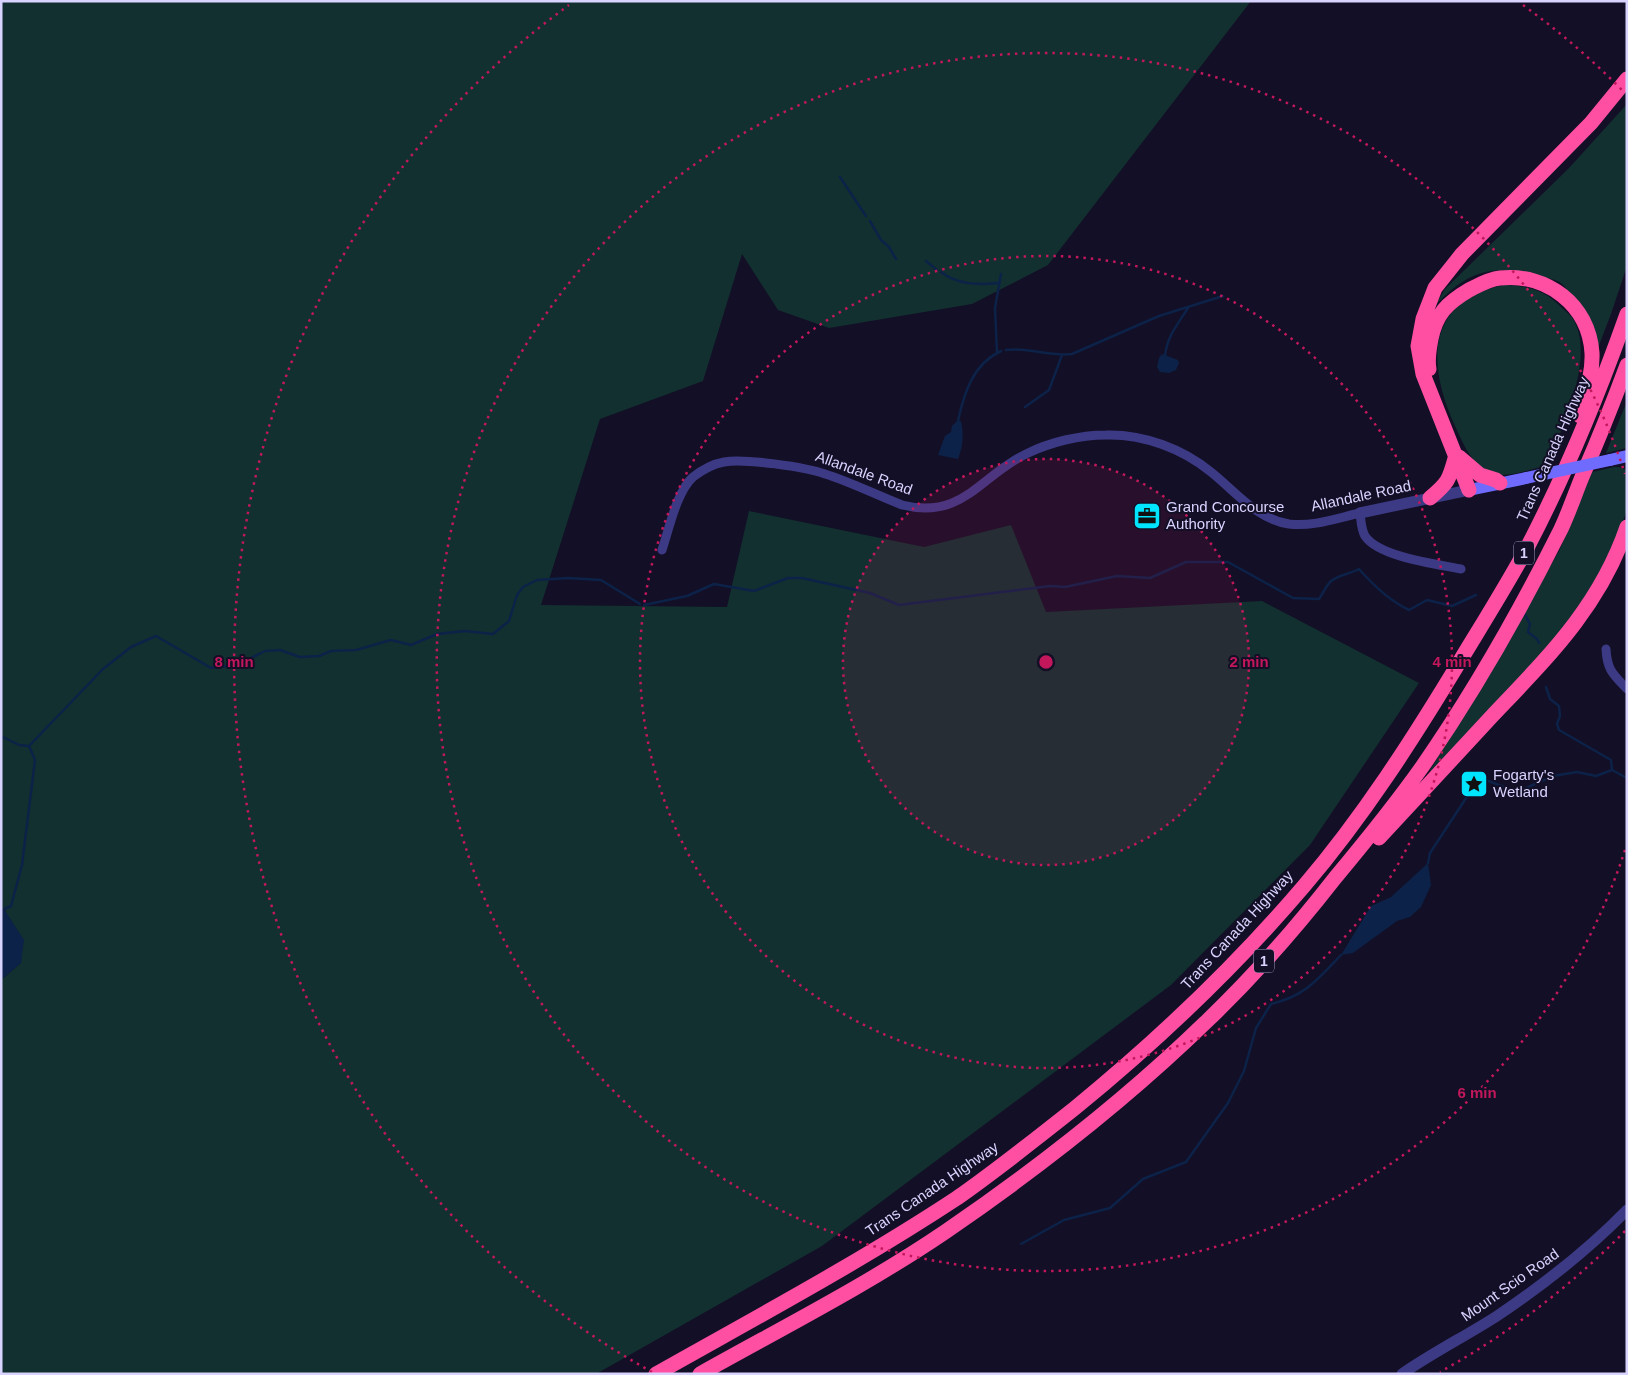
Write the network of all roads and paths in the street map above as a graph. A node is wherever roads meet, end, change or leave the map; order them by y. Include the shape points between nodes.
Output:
1 (1627, 79) edge
2 (1627, 314) edge
3 (1627, 366) edge
4 (1433, 400) junction
5 (1456, 454) junction
6 (1627, 456) edge
7 (1568, 464) junction
8 (1500, 483) junction
9 (1469, 490) junction
10 (1430, 498) junction
11 (1360, 513) junction
12 (1627, 527) edge
13 (662, 550) dead end
14 (1460, 569) dead end
15 (1606, 649) dead end
16 (1627, 689) edge
17 (1303, 918) junction
18 (1627, 1210) edge
19 (656, 1374) edge
20 (700, 1374) edge
21 (1402, 1374) edge

1 - 4 highway via 1591,123 1462,254 1435,288 1423,319 1418,346 1423,374
2 - 7 highway, Trans Canada Highway / 1
3 - 17 highway, 1 via 1562,526 1469,694 1422,767
4 - 5 highway
4 - 7 highway via 1427,360 1434,327 1447,305 1484,282 1499,278 1528,279 1550,286 1583,319 1592,353 1591,372
5 - 8 highway via 1473,470
5 - 9 highway
5 - 10 highway via 1449,480
6 - 8 main road, Allandale Road, bridge
7 - 19 highway, Trans Canada Highway / 1 via 1518,563 1417,733 1383,782 1305,885 1178,1018 1112,1078 958,1197 803,1291
8 - 9 main road, Allandale Road
9 - 10 street, Allandale Road
10 - 11 street, Allandale Road
11 - 13 street, Allandale Road via 1311,524 1280,522 1247,504 1212,472 1191,458 1146,439 1106,435 1081,437 1026,453 964,498 930,509 902,505 805,468 745,461 724,462 706,468 684,488
11 - 14 street via 1362,531 1376,546 1389,553
12 - 17 highway via 1599,589 1560,644
15 - 16 street via 1607,664
17 - 20 highway, 1 via 1208,1020 1084,1129 1011,1186 881,1272
18 - 21 street, Mount Scio Road via 1606,1232 1527,1295

